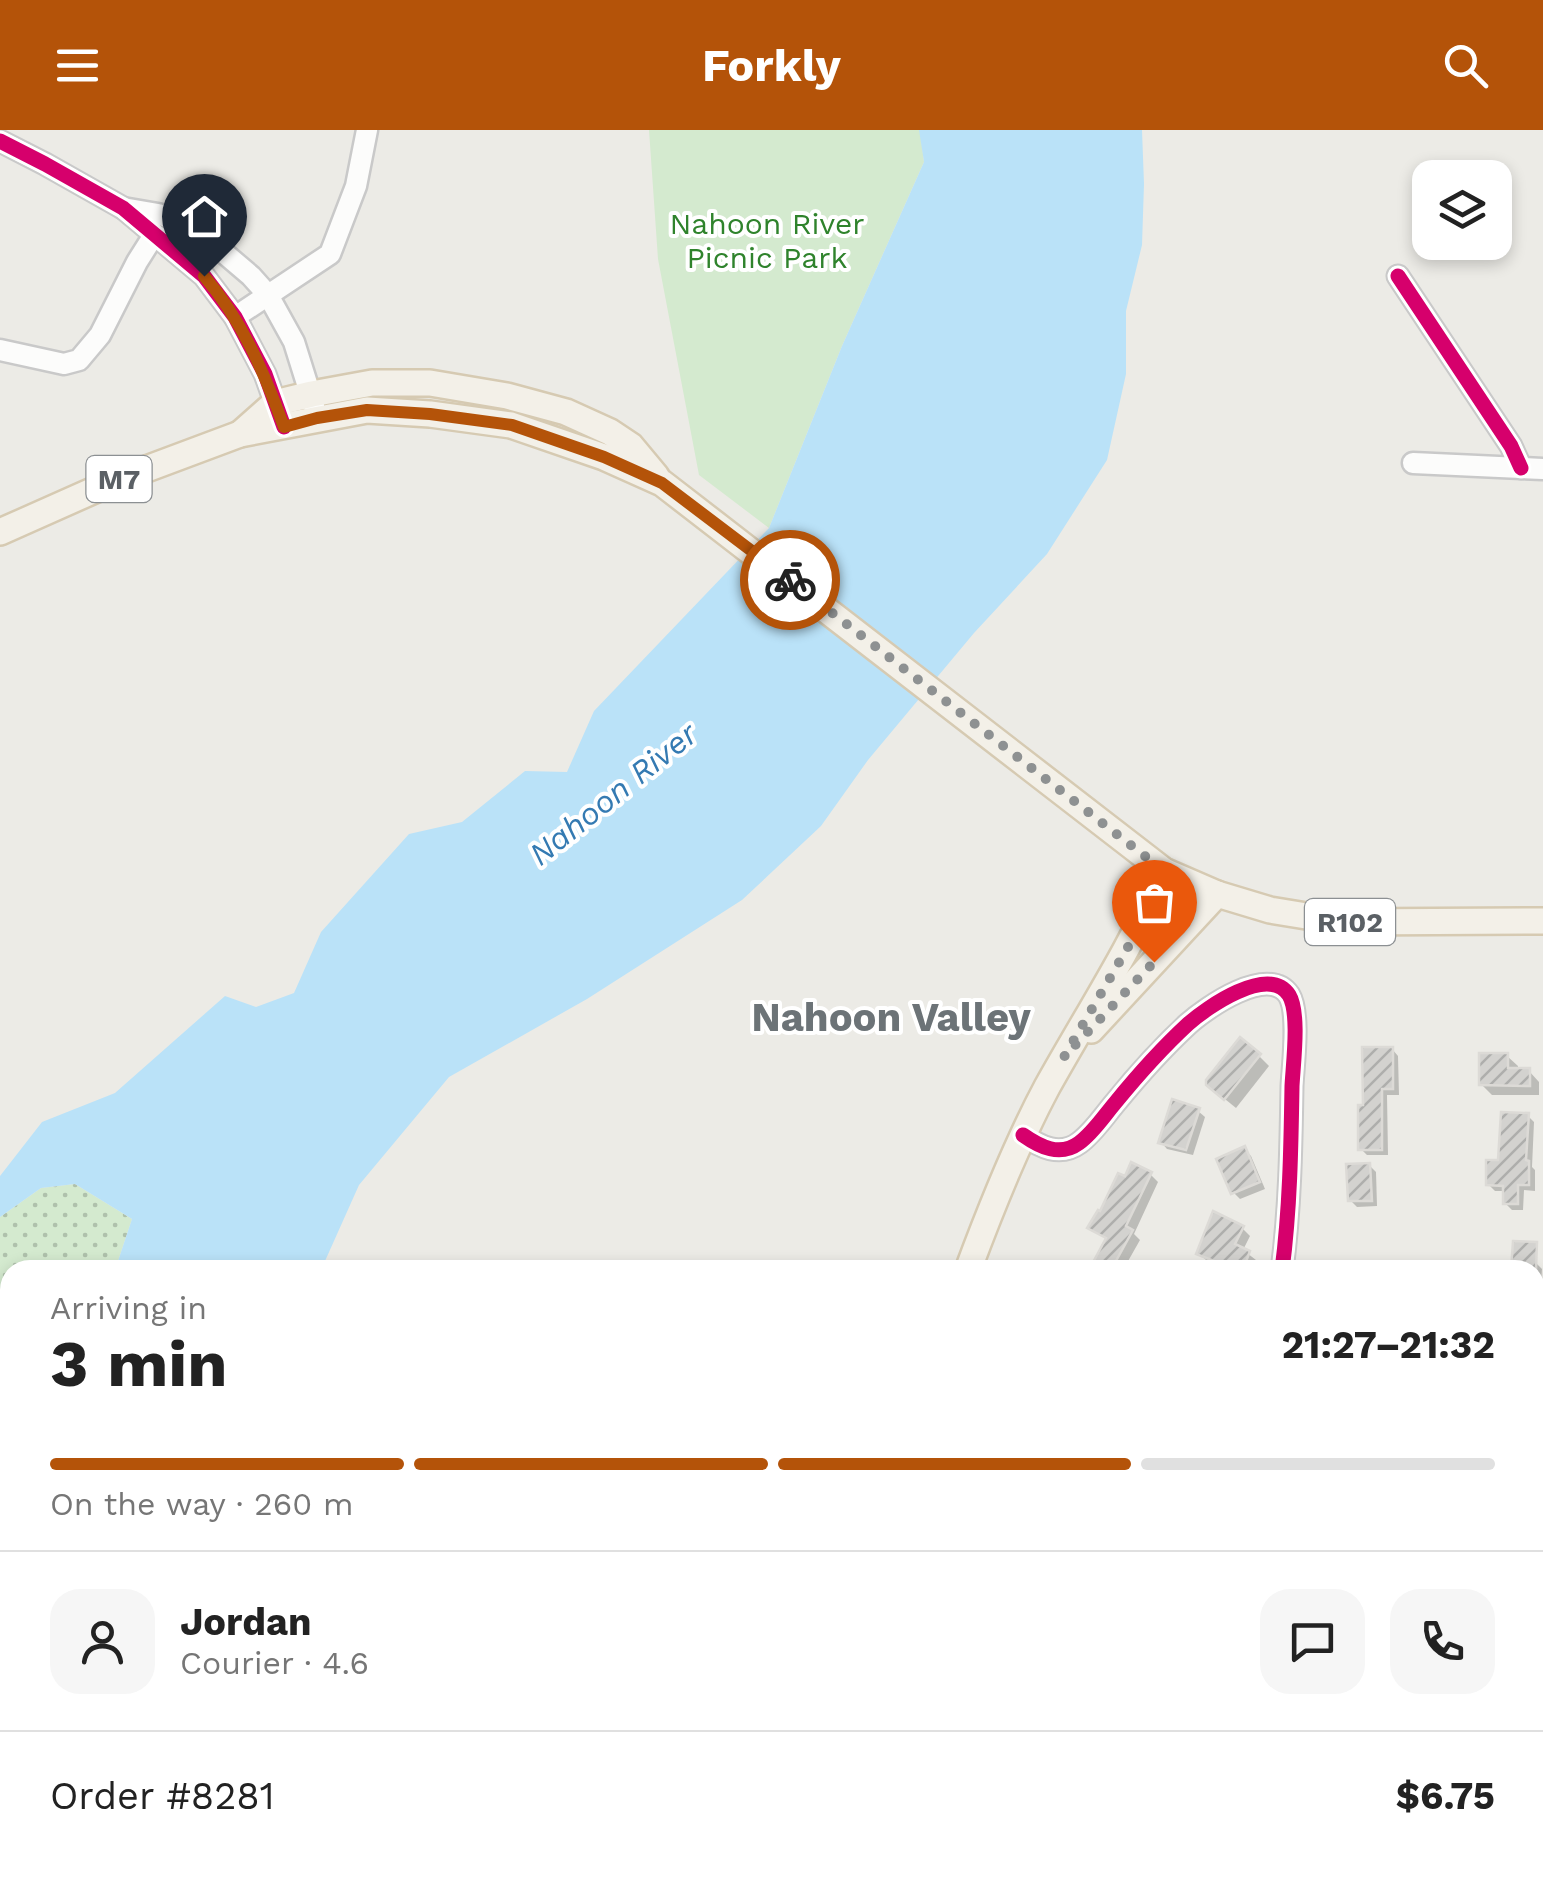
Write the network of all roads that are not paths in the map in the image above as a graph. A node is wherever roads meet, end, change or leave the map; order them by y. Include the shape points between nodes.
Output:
1 (366, 130) edge
2 (0, 142) edge
3 (123, 208) junction
4 (154, 235) junction
5 (1398, 276) dead end
6 (268, 295) junction
7 (235, 316) junction
8 (0, 350) edge
9 (314, 406) junction
10 (280, 415) junction
11 (1412, 463) dead end
12 (1521, 468) junction
13 (1543, 469) edge
14 (0, 532) edge
15 (1124, 839) joint
16 (1164, 871) junction
17 (1217, 894) junction
18 (1543, 921) edge
19 (1064, 1057) junction
20 (1023, 1135) junction
21 (972, 1260) edge
22 (1283, 1260) edge

1 - 6 street via 356,186 330,254
2 - 3 street
3 - 4 street
3 - 6 street via 192,228
4 - 7 street via 204,276
4 - 8 street via 79,360 64,364
5 - 12 street
6 - 7 street
6 - 9 street via 294,342
7 - 10 street
9 - 10 main road, M7
9 - 15 main road, M7 via 512,425 662,483
10 - 14 main road, M7
11 - 12 street
12 - 13 street
15 - 16 main road, R102
16 - 17 main road, R102
16 - 19 main road
17 - 18 main road, R102 via 1343,922
17 - 19 main road
19 - 20 main road
20 - 21 main road
20 - 22 street via 1052,1150 1079,1143 1188,1024 1238,991 1280,988 1292,1005 1294,1024

